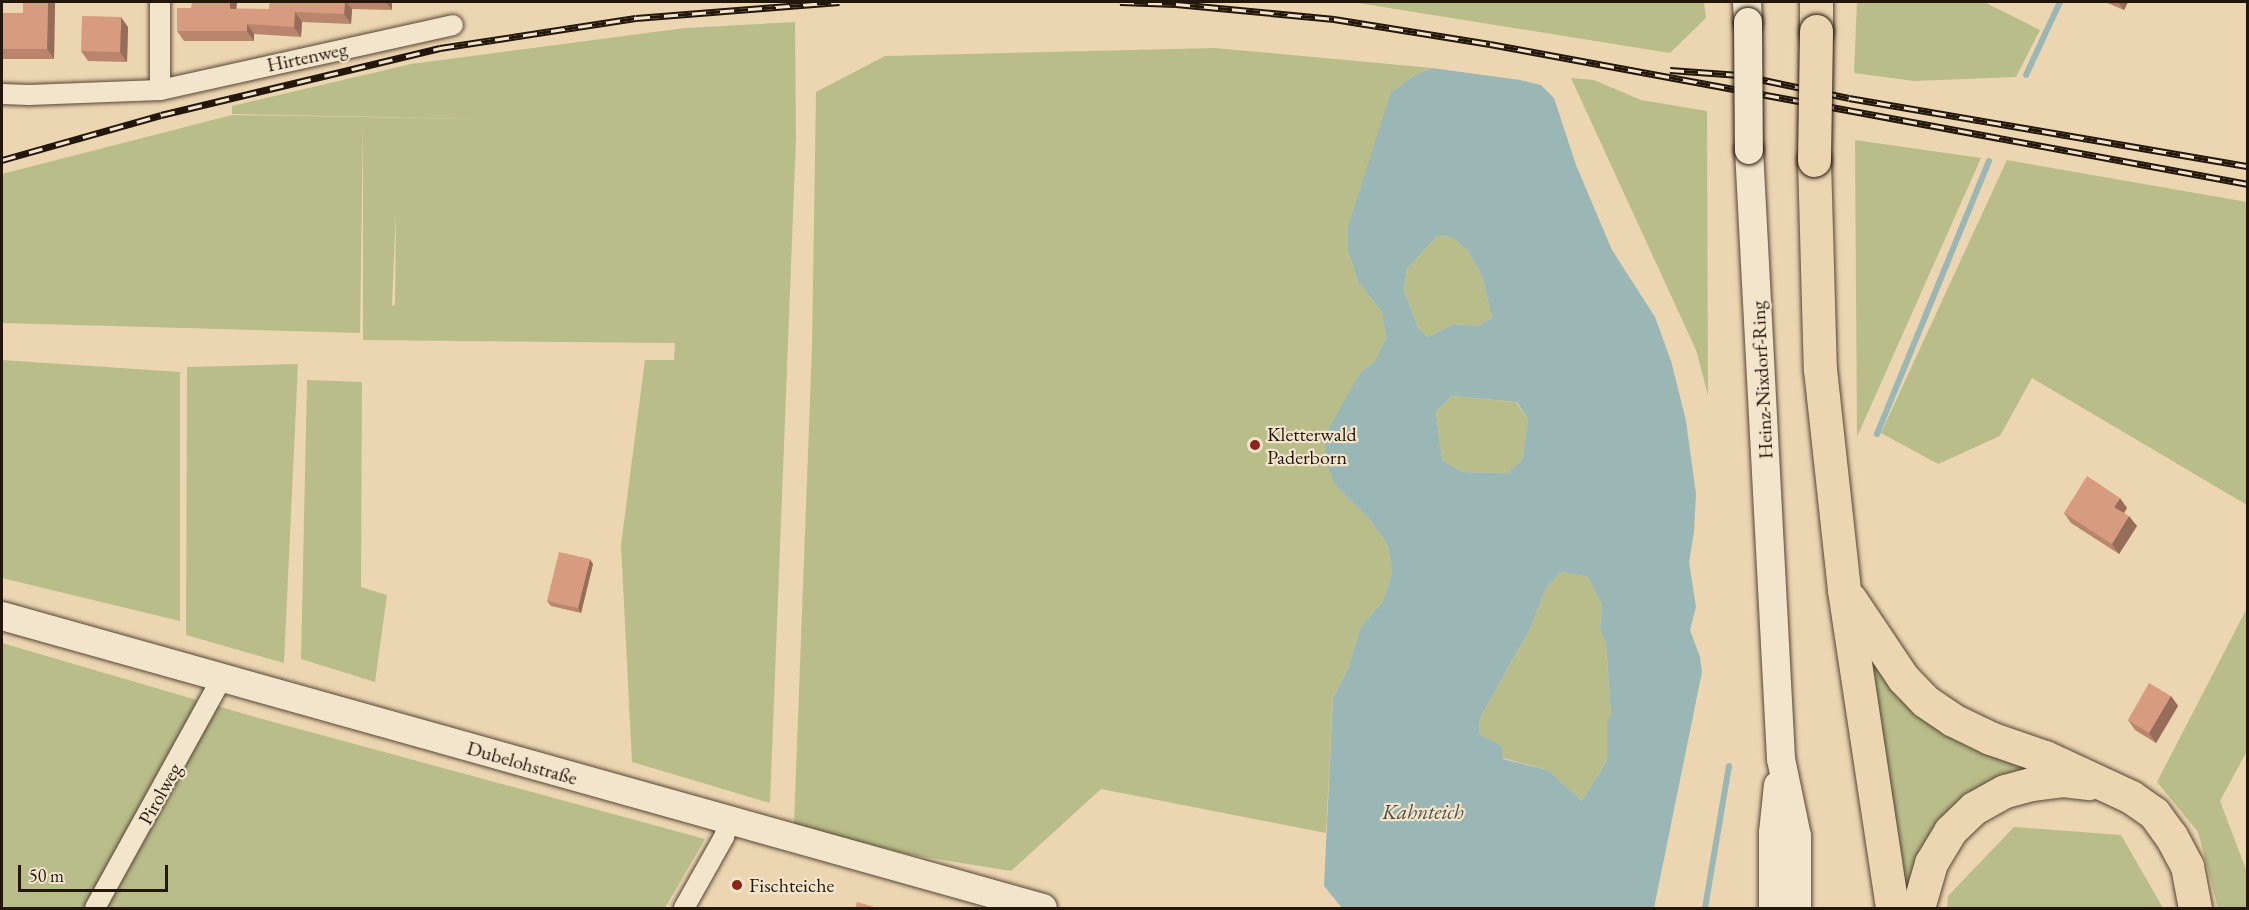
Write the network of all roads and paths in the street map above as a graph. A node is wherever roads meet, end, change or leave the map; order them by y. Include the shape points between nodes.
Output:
1 (160, 2) edge
2 (1747, 12) edge
3 (1816, 16) edge
4 (453, 25) dead end
5 (160, 90) junction
6 (2, 94) edge
7 (1844, 590) junction
8 (2, 616) edge
9 (222, 678) junction
10 (1781, 759) junction
11 (2104, 784) junction
12 (729, 820) junction
13 (95, 909) edge
14 (684, 909) edge
15 (1043, 909) edge
16 (1773, 909) edge
17 (1797, 909) edge
18 (1892, 909) edge
19 (1918, 909) edge
20 (2195, 909) edge

1 - 5 street
2 - 10 main road, Heinz-Nixdorf-Ring, bridge via 1749,150
3 - 7 highway, bridge via 1814,160 1820,369
4 - 5 street, Hirtenweg
5 - 6 street, Hirtenweg
7 - 11 highway via 1903,678 1925,701 1972,729
7 - 18 highway
8 - 9 main road, Dubelohstraße
9 - 12 main road, Dubelohstraße
9 - 13 street, Pirolweg
10 - 16 main road, Heinz-Nixdorf-Ring via 1773,833
10 - 17 main road, Heinz-Nixdorf-Ring via 1797,836
11 - 19 highway via 2063,780 2031,784 2005,791 1974,808 1950,831 1931,863
11 - 20 highway via 2154,813 2171,836 2187,866
12 - 14 street via 724,837
12 - 15 main road, Dubelohstraße

